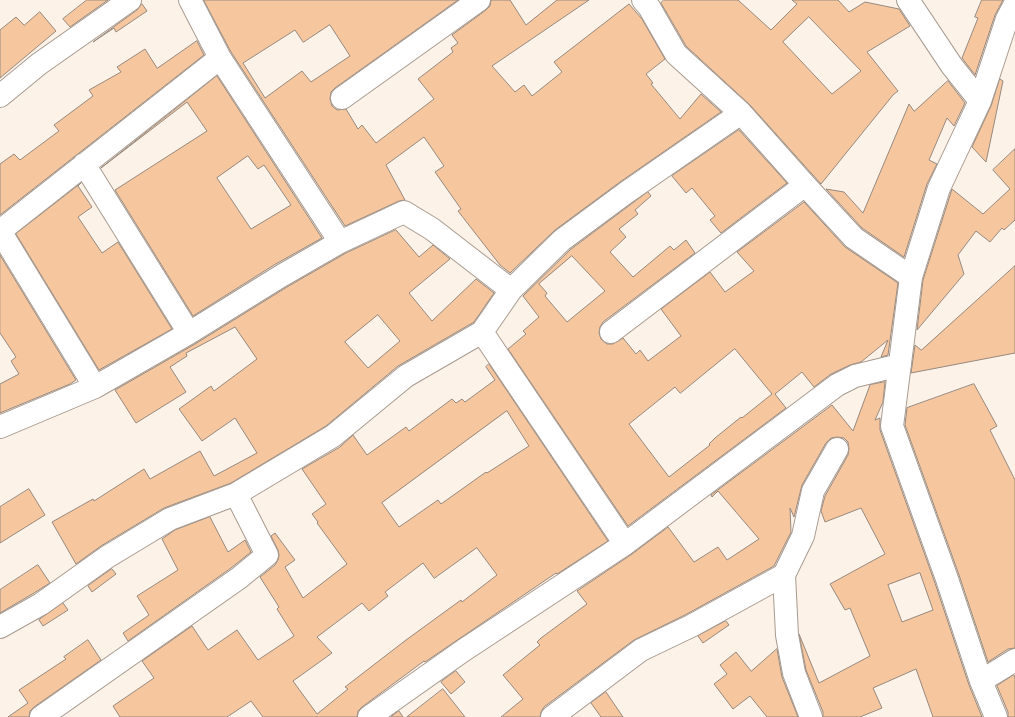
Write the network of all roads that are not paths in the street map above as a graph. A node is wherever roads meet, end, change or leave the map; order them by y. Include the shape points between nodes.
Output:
1 (130, 0) edge
2 (190, 0) edge
3 (479, 0) edge
4 (643, 0) edge
5 (908, 0) edge
6 (1015, 4) edge
7 (220, 58) junction
8 (0, 96) edge
9 (342, 98) dead end
10 (980, 101) junction
11 (740, 113) junction
12 (84, 164) junction
13 (805, 185) junction
14 (0, 231) edge
15 (340, 242) junction
16 (911, 277) junction
17 (511, 290) junction
18 (482, 332) junction
19 (611, 332) dead end
20 (189, 333) junction
21 (900, 365) junction
22 (95, 387) junction
23 (0, 427) edge
24 (837, 448) dead end
25 (236, 494) junction
26 (625, 544) junction
27 (784, 576) junction
28 (0, 627) edge
29 (1015, 660) edge
30 (981, 681) junction
31 (41, 717) edge
32 (369, 717) edge
33 (552, 717) edge
34 (812, 717) edge
35 (996, 717) edge

1 - 8 street via 38,64
2 - 7 street
3 - 9 street
4 - 11 street via 676,54
5 - 10 street via 952,66
6 - 10 street via 1007,19
7 - 12 street
7 - 15 street
10 - 16 street via 939,188
11 - 13 street
11 - 17 street via 562,240
12 - 14 street
12 - 20 street
13 - 16 street via 854,238
13 - 19 street
14 - 22 street
15 - 17 street via 404,212 432,229
15 - 20 street
16 - 21 street
17 - 18 street
18 - 25 street via 406,376 333,436
18 - 26 street
20 - 22 street
21 - 26 street via 855,376 837,385
21 - 30 street via 892,426
22 - 23 street
24 - 27 street via 813,491 803,536
25 - 28 street via 170,519 107,557 41,604
25 - 31 street via 267,555 239,578
26 - 32 street via 464,650
27 - 33 street via 641,650
27 - 34 street via 789,650 794,673
29 - 30 street
30 - 35 street

